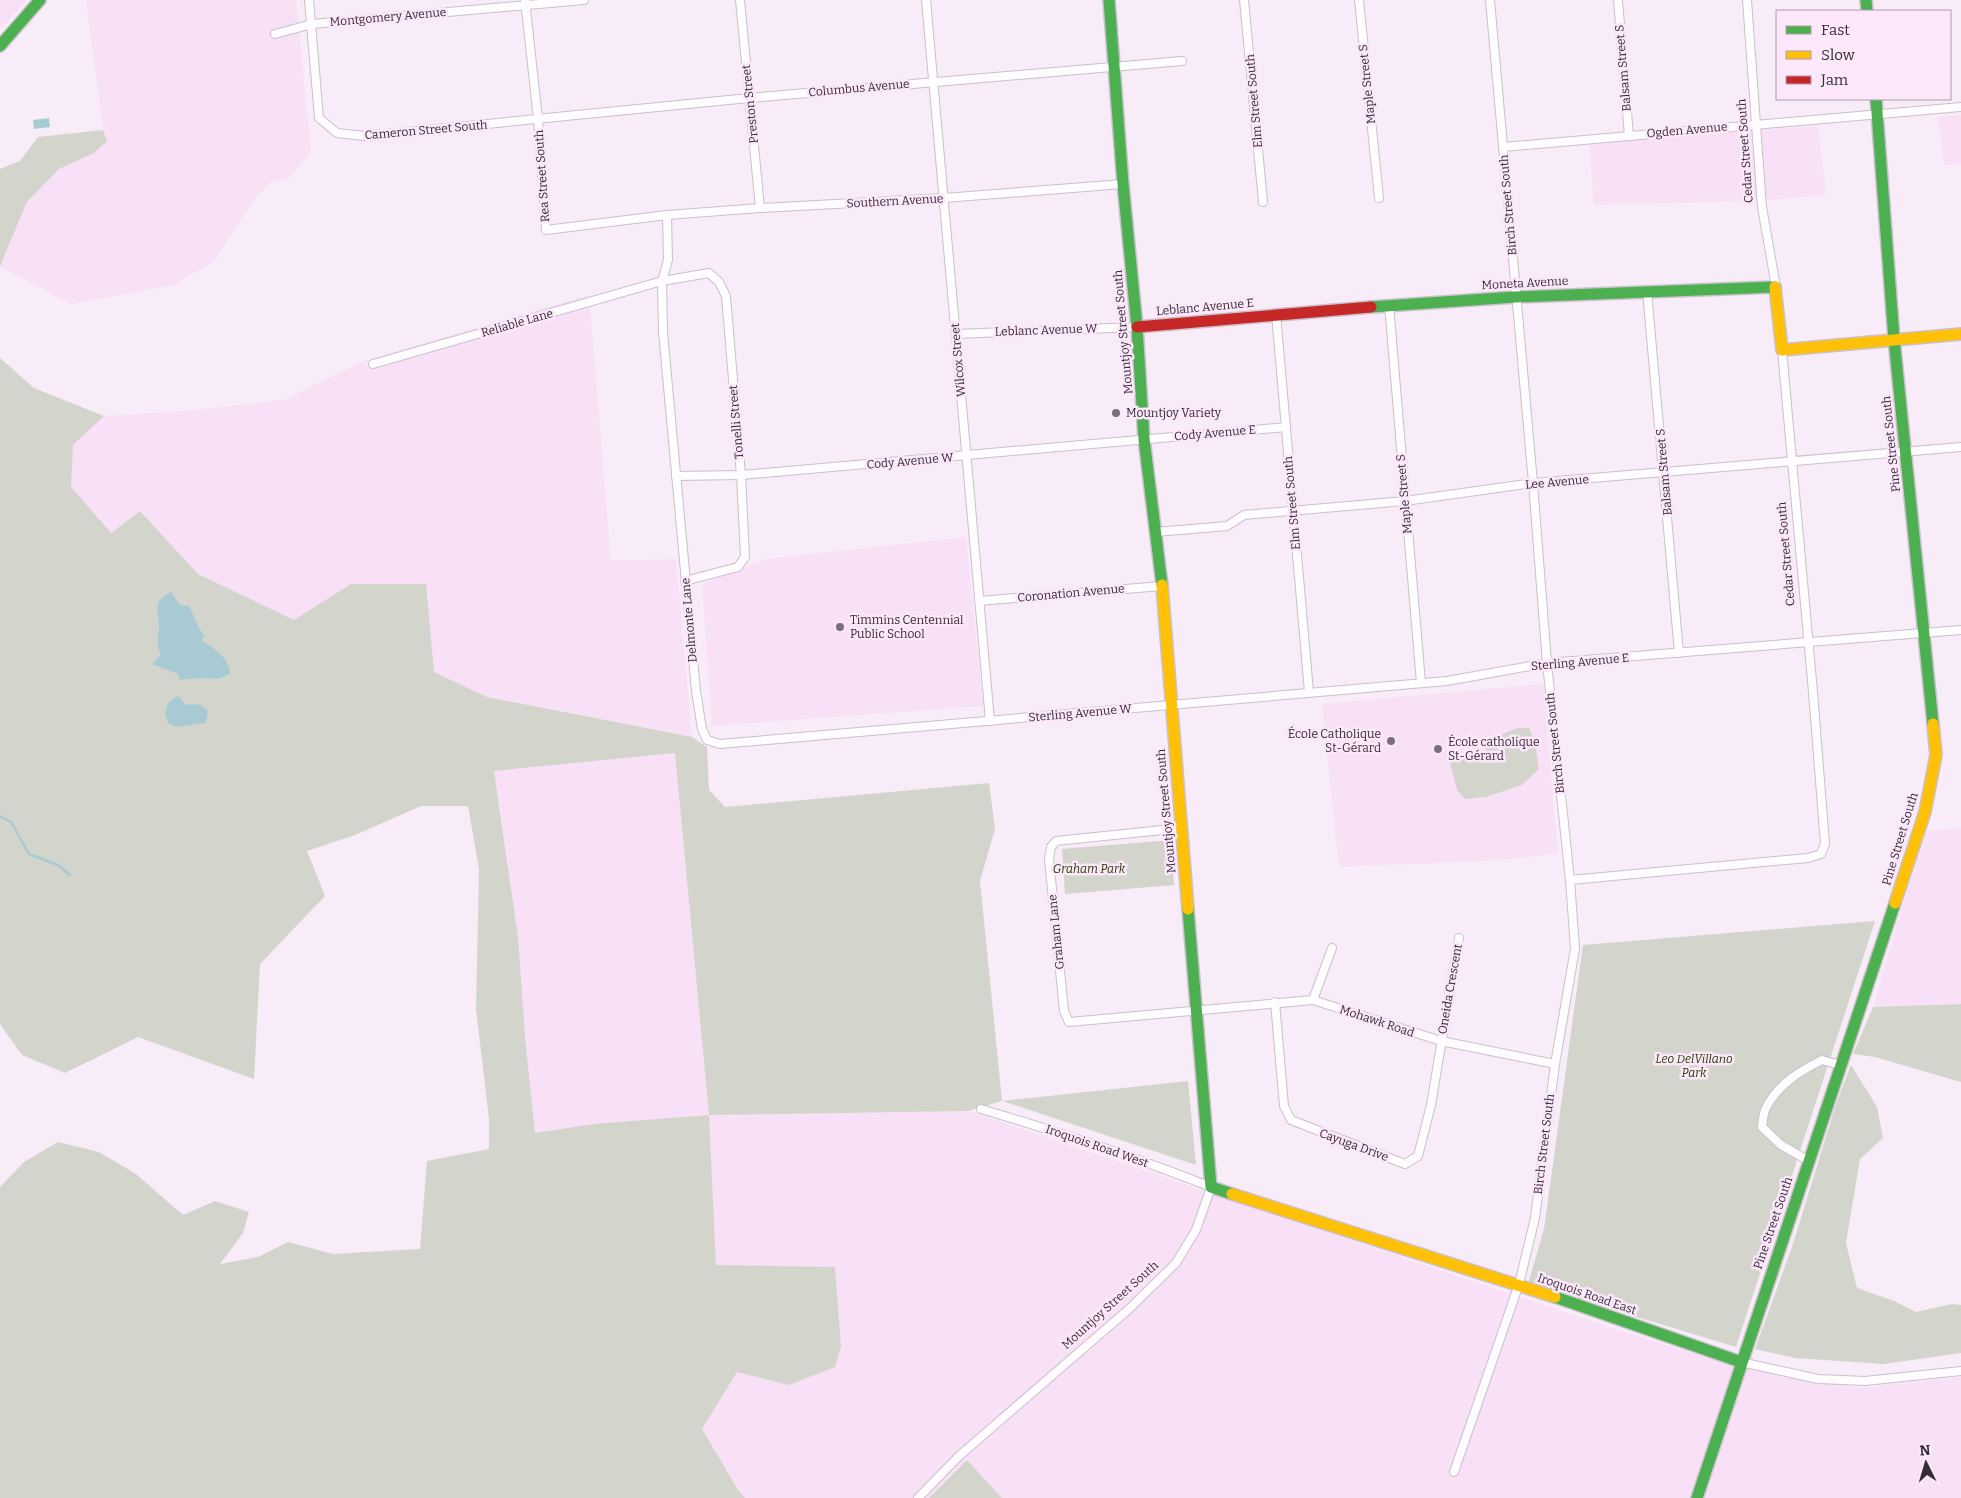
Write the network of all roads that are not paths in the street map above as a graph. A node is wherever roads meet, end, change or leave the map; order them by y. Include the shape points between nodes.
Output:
1 (40, 0) edge
2 (310, 0) edge
3 (584, 0) edge
4 (740, 0) edge
5 (926, 0) edge
6 (1109, 0) edge
7 (1244, 0) edge
8 (1359, 0) edge
9 (1490, 0) edge
10 (1618, 0) edge
11 (1747, 0) edge
12 (526, 2) edge
13 (312, 24) junction
14 (275, 34) dead end
15 (0, 46) edge
16 (1182, 61) dead end
17 (1114, 67) junction
18 (934, 81) junction
19 (749, 98) junction
20 (1876, 100) edge
21 (1961, 107) edge
22 (1877, 114) junction
23 (538, 118) junction
24 (1757, 124) junction
25 (1629, 136) junction
26 (1503, 147) junction
27 (1123, 184) junction
28 (944, 198) junction
29 (1379, 198) dead end
30 (1263, 202) dead end
31 (760, 208) junction
32 (667, 215) junction
33 (662, 281) junction
34 (1776, 287) junction
35 (1647, 291) junction
36 (1516, 297) junction
37 (1389, 305) junction
38 (1276, 314) junction
39 (1137, 327) junction
40 (956, 334) junction
41 (1961, 334) edge
42 (1894, 339) junction
43 (1782, 350) junction
44 (372, 364) dead end
45 (1286, 426) junction
46 (1144, 439) junction
47 (1961, 447) edge
48 (1906, 451) junction
49 (967, 456) junction
50 (1792, 460) junction
51 (1664, 472) junction
52 (676, 476) junction
53 (741, 476) junction
54 (1533, 483) junction
55 (1405, 501) junction
56 (1293, 510) junction
57 (1156, 532) junction
58 (686, 580) junction
59 (1162, 586) junction
60 (980, 601) junction
61 (1961, 630) edge
62 (1924, 634) junction
63 (1808, 642) junction
64 (1679, 653) junction
65 (1547, 663) junction
66 (1421, 683) junction
67 (1309, 692) junction
68 (1171, 704) junction
69 (990, 721) junction
70 (1182, 828) junction
71 (1570, 880) junction
72 (1459, 938) dead end
73 (1332, 948) dead end
74 (1313, 1000) junction
75 (1275, 1002) junction
76 (1197, 1010) junction
77 (1441, 1041) junction
78 (1555, 1064) junction
79 (1840, 1065) junction
80 (981, 1109) dead end
81 (1809, 1161) junction
82 (1211, 1187) junction
83 (1518, 1284) junction
84 (1741, 1362) junction
85 (1961, 1371) edge
86 (1454, 1472) dead end
87 (918, 1498) edge
88 (1697, 1498) edge

1 - 15 street
2 - 13 street, Cameron Street South
3 - 12 street, Montgomery Avenue
4 - 19 street, Preston Street
5 - 18 street, Wilcox Street
6 - 17 street, Mountjoy Street South
7 - 30 street, Elm Street South
8 - 29 street, Maple Street S
9 - 26 street, Birch Street South
10 - 25 street, Balsam Street S
11 - 24 street, Cedar Street South
12 - 13 street, Montgomery Avenue
12 - 23 street, Rea Street South
13 - 14 street, Montgomery Avenue
13 - 23 street, Cameron Street South via 319,118 337,133 365,136
16 - 17 street, Columbus Avenue
17 - 18 street, Columbus Avenue
17 - 27 street, Mountjoy Street South
18 - 19 street, Columbus Avenue
18 - 28 street, Wilcox Street
19 - 23 street, Columbus Avenue
19 - 31 street, Preston Street
20 - 22 street, Pine Street South
21 - 22 street, Ogden Avenue
22 - 24 street, Ogden Avenue
22 - 42 street, Pine Street South
23 - 32 street, Rea Street South via 546,230
24 - 25 street, Ogden Avenue
24 - 34 street, Cedar Street South via 1762,206
25 - 26 street, Ogden Avenue
26 - 36 street, Birch Street South
27 - 28 street, Southern Avenue
27 - 39 street, Mountjoy Street South
28 - 31 street, Southern Avenue
28 - 40 street, Wilcox Street
31 - 32 street, Southern Avenue
32 - 33 street, Delmonte Lane via 668,260
33 - 44 street, Reliable Lane
33 - 52 street, Delmonte Lane via 663,332
33 - 53 street, Tonelli Street via 709,273 719,282 726,296
34 - 35 street, Moneta Avenue
34 - 43 street, Cedar Street South
35 - 36 street, Moneta Avenue
35 - 51 street, Balsam Street S
36 - 37 street, Moneta Avenue
36 - 54 street, Birch Street South
37 - 38 street, Moneta Avenue
37 - 55 street, Maple Street S
38 - 39 street, Leblanc Avenue E
38 - 45 street, Elm Street South
39 - 40 street, Leblanc Avenue W
39 - 46 street, Mountjoy Street South
40 - 49 street, Wilcox Street
41 - 42 street
42 - 43 street
42 - 48 street, Pine Street South
43 - 50 street, Cedar Street South
45 - 46 street, Cody Avenue E
45 - 56 street, Elm Street South
46 - 49 street, Cody Avenue W
46 - 57 street, Mountjoy Street South
47 - 48 street, Lee Avenue
48 - 50 street, Lee Avenue
48 - 62 street, Pine Street South
49 - 53 street, Cody Avenue W
49 - 60 street, Wilcox Street
50 - 51 street, Lee Avenue
50 - 63 street, Cedar Street South
51 - 54 street, Lee Avenue
51 - 64 street, Balsam Street S
52 - 53 street, Cody Avenue W
52 - 58 street, Delmonte Lane
53 - 58 street, Tonelli Street via 745,557 738,567
54 - 55 street, Lee Avenue
54 - 65 street, Birch Street South
55 - 56 street, Lee Avenue
55 - 66 street, Maple Street S
56 - 57 street, Lee Avenue via 1244,515 1227,526
56 - 67 street, Elm Street South
57 - 59 street, Mountjoy Street South
58 - 69 street, Delmonte Lane via 696,691 707,740 720,744
59 - 60 street, Coronation Avenue
59 - 68 street, Mountjoy Street South
60 - 69 street, Wilcox Street
61 - 62 street, Sterling Avenue E
62 - 63 street, Sterling Avenue E
62 - 79 street, Pine Street South via 1936,755 1931,782 1925,812
63 - 64 street, Sterling Avenue E
63 - 71 street, Cedar Street South via 1824,844 1821,854 1808,858
64 - 65 street, Sterling Avenue E
65 - 66 street, Sterling Avenue E
65 - 71 street, Birch Street South
66 - 67 street, Sterling Avenue E
67 - 68 street, Sterling Avenue E
68 - 69 street, Sterling Avenue W
68 - 70 street, Mountjoy Street South
70 - 76 street, Mountjoy Street South
70 - 76 street, Graham Lane via 1056,841 1051,846 1049,859 1064,1011 1069,1022
71 - 78 street, Birch Street South via 1575,949
72 - 77 street, Oneida Crescent
73 - 74 street
74 - 75 street, Mohawk Road
74 - 77 street, Mohawk Road
75 - 76 street, Mohawk Road
75 - 77 street, Cayuga Drive via 1284,1106 1291,1120 1405,1164 1418,1156
76 - 82 street, Mountjoy Street South
77 - 78 street, Mohawk Road
78 - 83 street, Birch Street South via 1535,1218
79 - 81 street, Pine Street South
79 - 81 street via 1822,1060 1798,1072 1765,1108 1762,1127 1781,1145
80 - 82 street, Iroquois Road West via 1049,1129
81 - 84 street, Pine Street South
82 - 83 street, Iroquois Road East
82 - 87 street, Mountjoy Street South via 1196,1230 1176,1263 1129,1309 959,1456
83 - 84 street, Iroquois Road East
83 - 86 street, Birch Street South
84 - 85 street, Iroquois Road East via 1818,1380 1865,1381
84 - 88 street, Pine Street South

